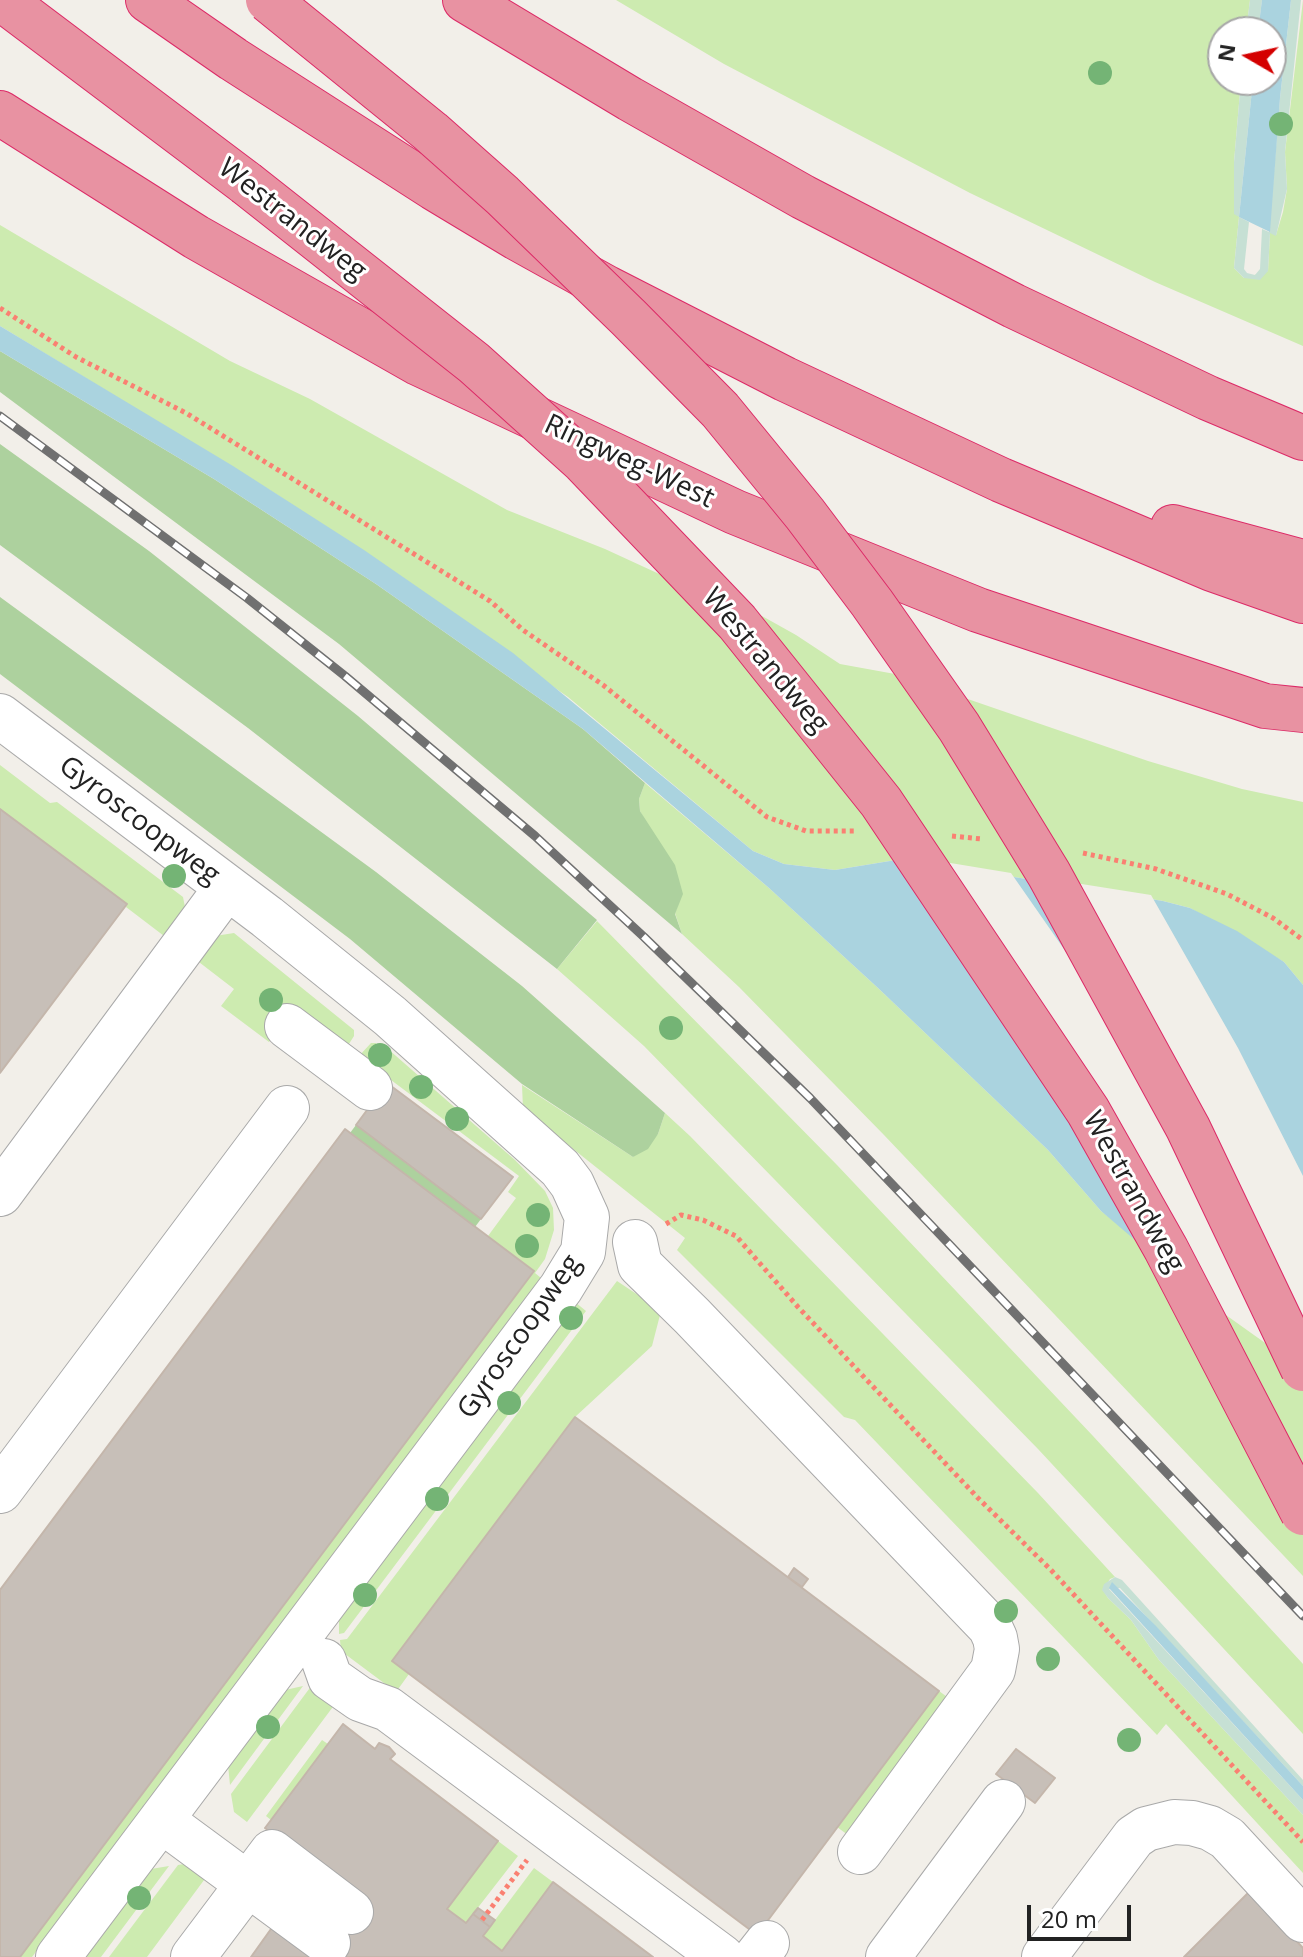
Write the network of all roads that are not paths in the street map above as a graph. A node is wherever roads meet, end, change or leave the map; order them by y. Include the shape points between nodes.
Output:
1 (3, 0) edge
2 (148, 0) edge
3 (268, 0) edge
4 (465, 0) edge
5 (0, 113) edge
6 (1298, 436) edge
7 (1001, 480) junction
8 (1303, 562) edge
9 (1303, 601) edge
10 (1284, 708) edge
11 (0, 716) edge
12 (1303, 740) edge
13 (227, 887) junction
14 (385, 1012) junction
15 (287, 1026) dead end
16 (287, 1108) dead end
17 (0, 1194) edge
18 (587, 1236) junction
19 (1303, 1369) edge
20 (0, 1491) edge
21 (1303, 1513) edge
22 (310, 1651) junction
23 (1003, 1802) dead end
24 (161, 1820) junction
25 (860, 1852) dead end
26 (248, 1884) junction
27 (1303, 1920) edge
28 (339, 1927) dead end
29 (58, 1957) edge
30 (193, 1957) edge
31 (722, 1957) edge
32 (888, 1957) edge
33 (1044, 1957) edge

1 - 21 highway, Westrandweg, bridge via 474,363 584,462 737,622 862,778 1088,1111
2 - 7 highway via 517,238 785,379
3 - 19 highway, bridge via 431,132 534,226 720,410 805,514 959,727 1049,874 1188,1128
4 - 6 highway via 803,197 1014,306
5 - 10 highway, Ringweg-West via 196,237 418,363 735,512 978,610
7 - 8 highway
7 - 9 highway via 1212,569
10 - 12 highway
11 - 13 street, Gyroscoopweg
13 - 14 street, Gyroscoopweg
13 - 17 street
14 - 15 street via 356,1077
14 - 18 street, Gyroscoopweg via 560,1168 582,1202
16 - 20 street
18 - 22 street, Gyroscoopweg via 561,1288
18 - 25 street via 635,1242 640,1265 995,1638 993,1670
22 - 24 street, Gyroscoopweg
22 - 31 street via 330,1678 360,1699 388,1709
23 - 32 street
24 - 26 street
24 - 29 street, Gyroscoopweg
26 - 28 street via 272,1852
26 - 30 street
27 - 33 street via 1227,1838 1174,1822 1134,1837

